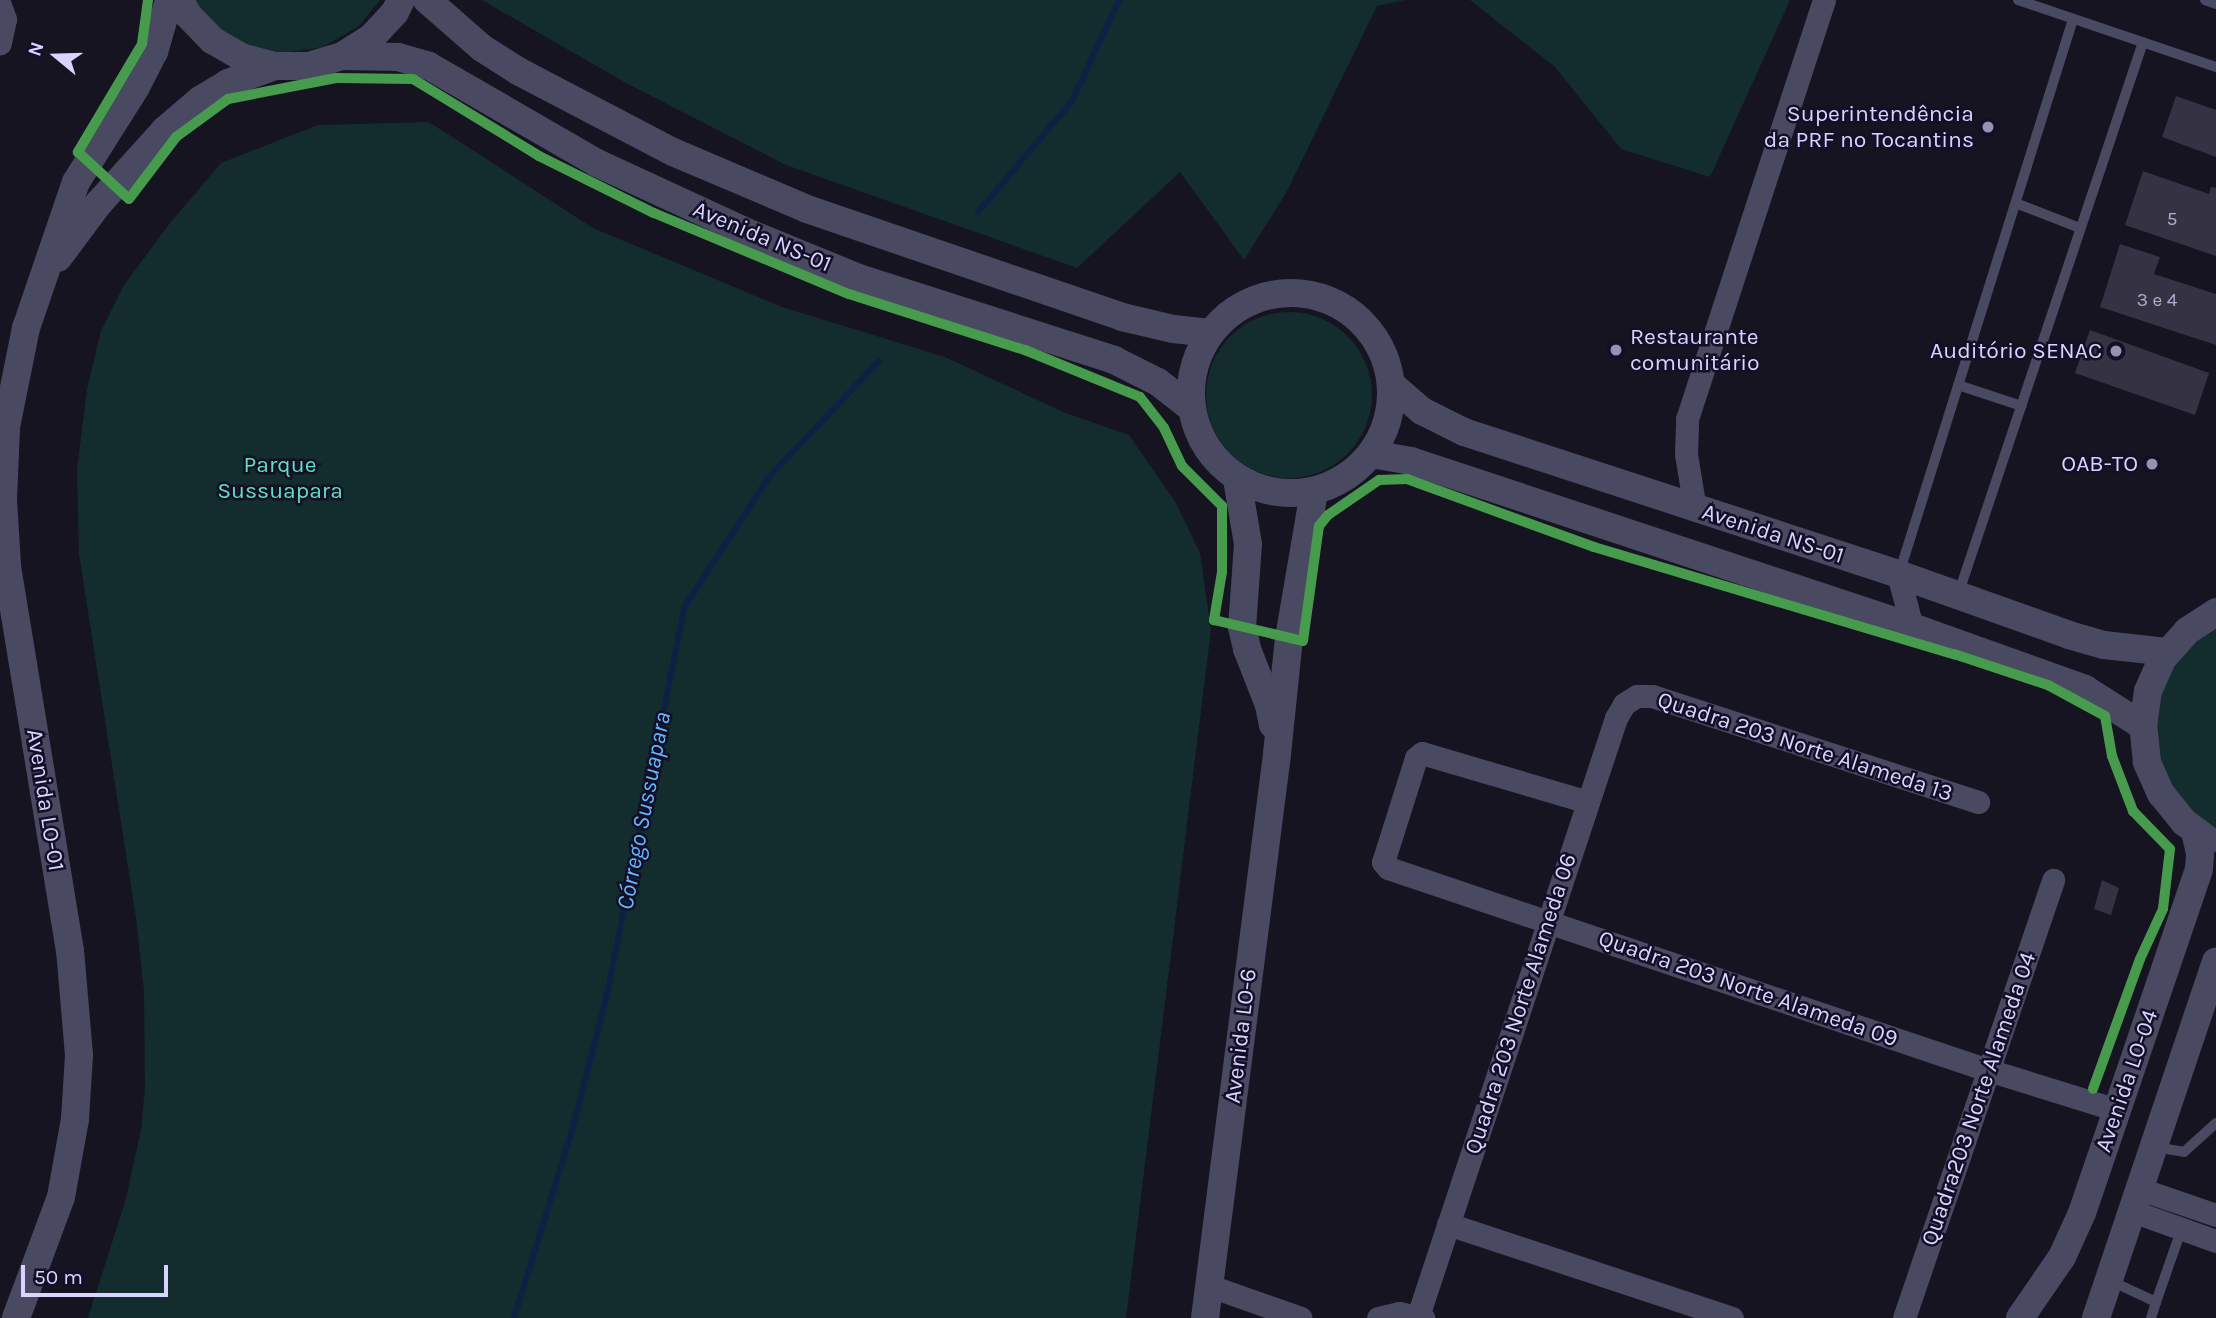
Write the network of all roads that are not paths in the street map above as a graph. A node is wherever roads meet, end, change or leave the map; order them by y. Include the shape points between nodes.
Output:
1 (169, 0) edge
2 (180, 0) edge
3 (401, 0) edge
4 (427, 0) edge
5 (1824, 0) edge
6 (2018, 0) edge
7 (2205, 0) edge
8 (2216, 4) edge
9 (3, 12) edge
10 (2073, 19) junction
11 (2143, 42) junction
12 (0, 43) edge
13 (342, 56) junction
14 (275, 66) junction
15 (2216, 67) edge
16 (2018, 204) junction
17 (2080, 228) junction
18 (40, 282) junction
19 (1210, 333) junction
20 (1391, 385) junction
21 (1958, 385) junction
22 (2022, 406) junction
23 (1190, 407) junction
24 (1371, 454) junction
25 (1237, 479) junction
26 (1314, 492) junction
27 (1695, 509) junction
28 (1899, 574) junction
29 (1958, 595) junction
30 (2216, 612) edge
31 (1912, 627) junction
32 (2167, 652) junction
33 (1633, 698) joint
34 (2143, 726) junction
35 (1278, 754) junction
36 (1588, 802) junction
37 (1978, 802) dead end
38 (2205, 837) edge
39 (2053, 880) dead end
40 (1548, 922) junction
41 (2216, 962) edge
42 (1989, 1070) junction
43 (2117, 1110) junction
44 (2216, 1123) edge
45 (2154, 1147) junction
46 (2136, 1200) junction
47 (2216, 1215) edge
48 (1448, 1223) junction
49 (2216, 1241) edge
50 (2177, 1242) dead end
51 (2109, 1280) junction
52 (1210, 1286) junction
53 (2156, 1302) junction
54 (17, 1316) edge
55 (1208, 1317) edge
56 (1420, 1317) edge
57 (1301, 1318) edge
58 (1378, 1318) edge
59 (1732, 1318) edge
60 (1904, 1318) edge
61 (2020, 1318) edge
62 (2096, 1318) edge
63 (2151, 1318) edge

1 - 18 street, Avenida LO-01 via 154,52 136,88 76,182
2 - 14 street via 212,40 241,57
3 - 13 street via 371,38
4 - 19 street, Avenida NS-01 via 482,48 517,71 685,158 807,209 1122,317
5 - 27 street via 1687,419 1686,454
6 - 10 lane
7 - 8 lane
9 - 12 street
10 - 11 lane
10 - 16 lane
11 - 15 lane
11 - 17 lane
13 - 14 street via 309,66
13 - 23 street, Avenida NS-01 via 398,57 429,66 597,163 740,229 859,278 1114,360 1158,382
14 - 18 street via 228,83 165,130 99,203
16 - 17 lane
16 - 21 lane
17 - 22 lane
18 - 54 street, Avenida LO-01 via 7,419 4,522 10,588 70,951 79,1055 63,1188
19 - 20 street via 1234,310 1265,295 1298,292 1330,299 1359,317 1379,343
19 - 23 street via 1191,376
20 - 24 street via 1385,430
20 - 27 street, Avenida NS-01 via 1422,411 1464,432
21 - 22 lane
21 - 28 lane
22 - 29 lane
23 - 25 street via 1210,455
24 - 26 street via 1346,478
24 - 31 street, Avenida NS-01 via 1411,461
25 - 26 street via 1274,493
25 - 35 street via 1248,544 1242,627 1269,705
26 - 35 street, Avenida LO-6 via 1291,625
27 - 28 street, Avenida NS-01
28 - 29 street, Avenida NS-01
28 - 31 street
29 - 32 street, Avenida NS-01 via 2104,645
30 - 32 street via 2192,626
31 - 34 street, Avenida NS-01 via 2085,689
32 - 34 street via 2151,684
33 - 36 street, Quadra 203 Norte Alameda 06 via 1620,708
33 - 37 street, Quadra 203 Norte Alameda 13 via 1652,696
34 - 38 street via 2154,782 2174,811
35 - 52 street, Avenida LO-6
36 - 40 street, Quadra 203 Norte Alameda 06
36 - 40 street, Quadra 203 Norte Alameda 09 via 1429,753 1419,755 1383,862 1388,868
38 - 43 street, Avenida LO-04 via 2199,869
39 - 42 street, Quadra203 Norte Alameda 04
40 - 42 street, Quadra 203 Norte Alameda 09
40 - 48 street, Quadra 203 Norte Alameda 06
41 - 45 street, Avenida LO-04
42 - 43 street, Quadra 203 Norte Alameda 09
42 - 60 street, Quadra203 Norte Alameda 04
43 - 61 street, Avenida LO-04 via 2071,1239
44 - 45 lane via 2184,1152
45 - 46 street, Avenida LO-04
46 - 47 street
46 - 49 street
46 - 51 street, Avenida LO-04
48 - 56 street, Quadra 203 Norte Alameda 06
48 - 59 street
50 - 53 lane
51 - 53 lane
51 - 62 street, Avenida LO-04
52 - 55 street, Avenida LO-6
52 - 57 street
53 - 63 lane
56 - 58 street via 1399,1313

